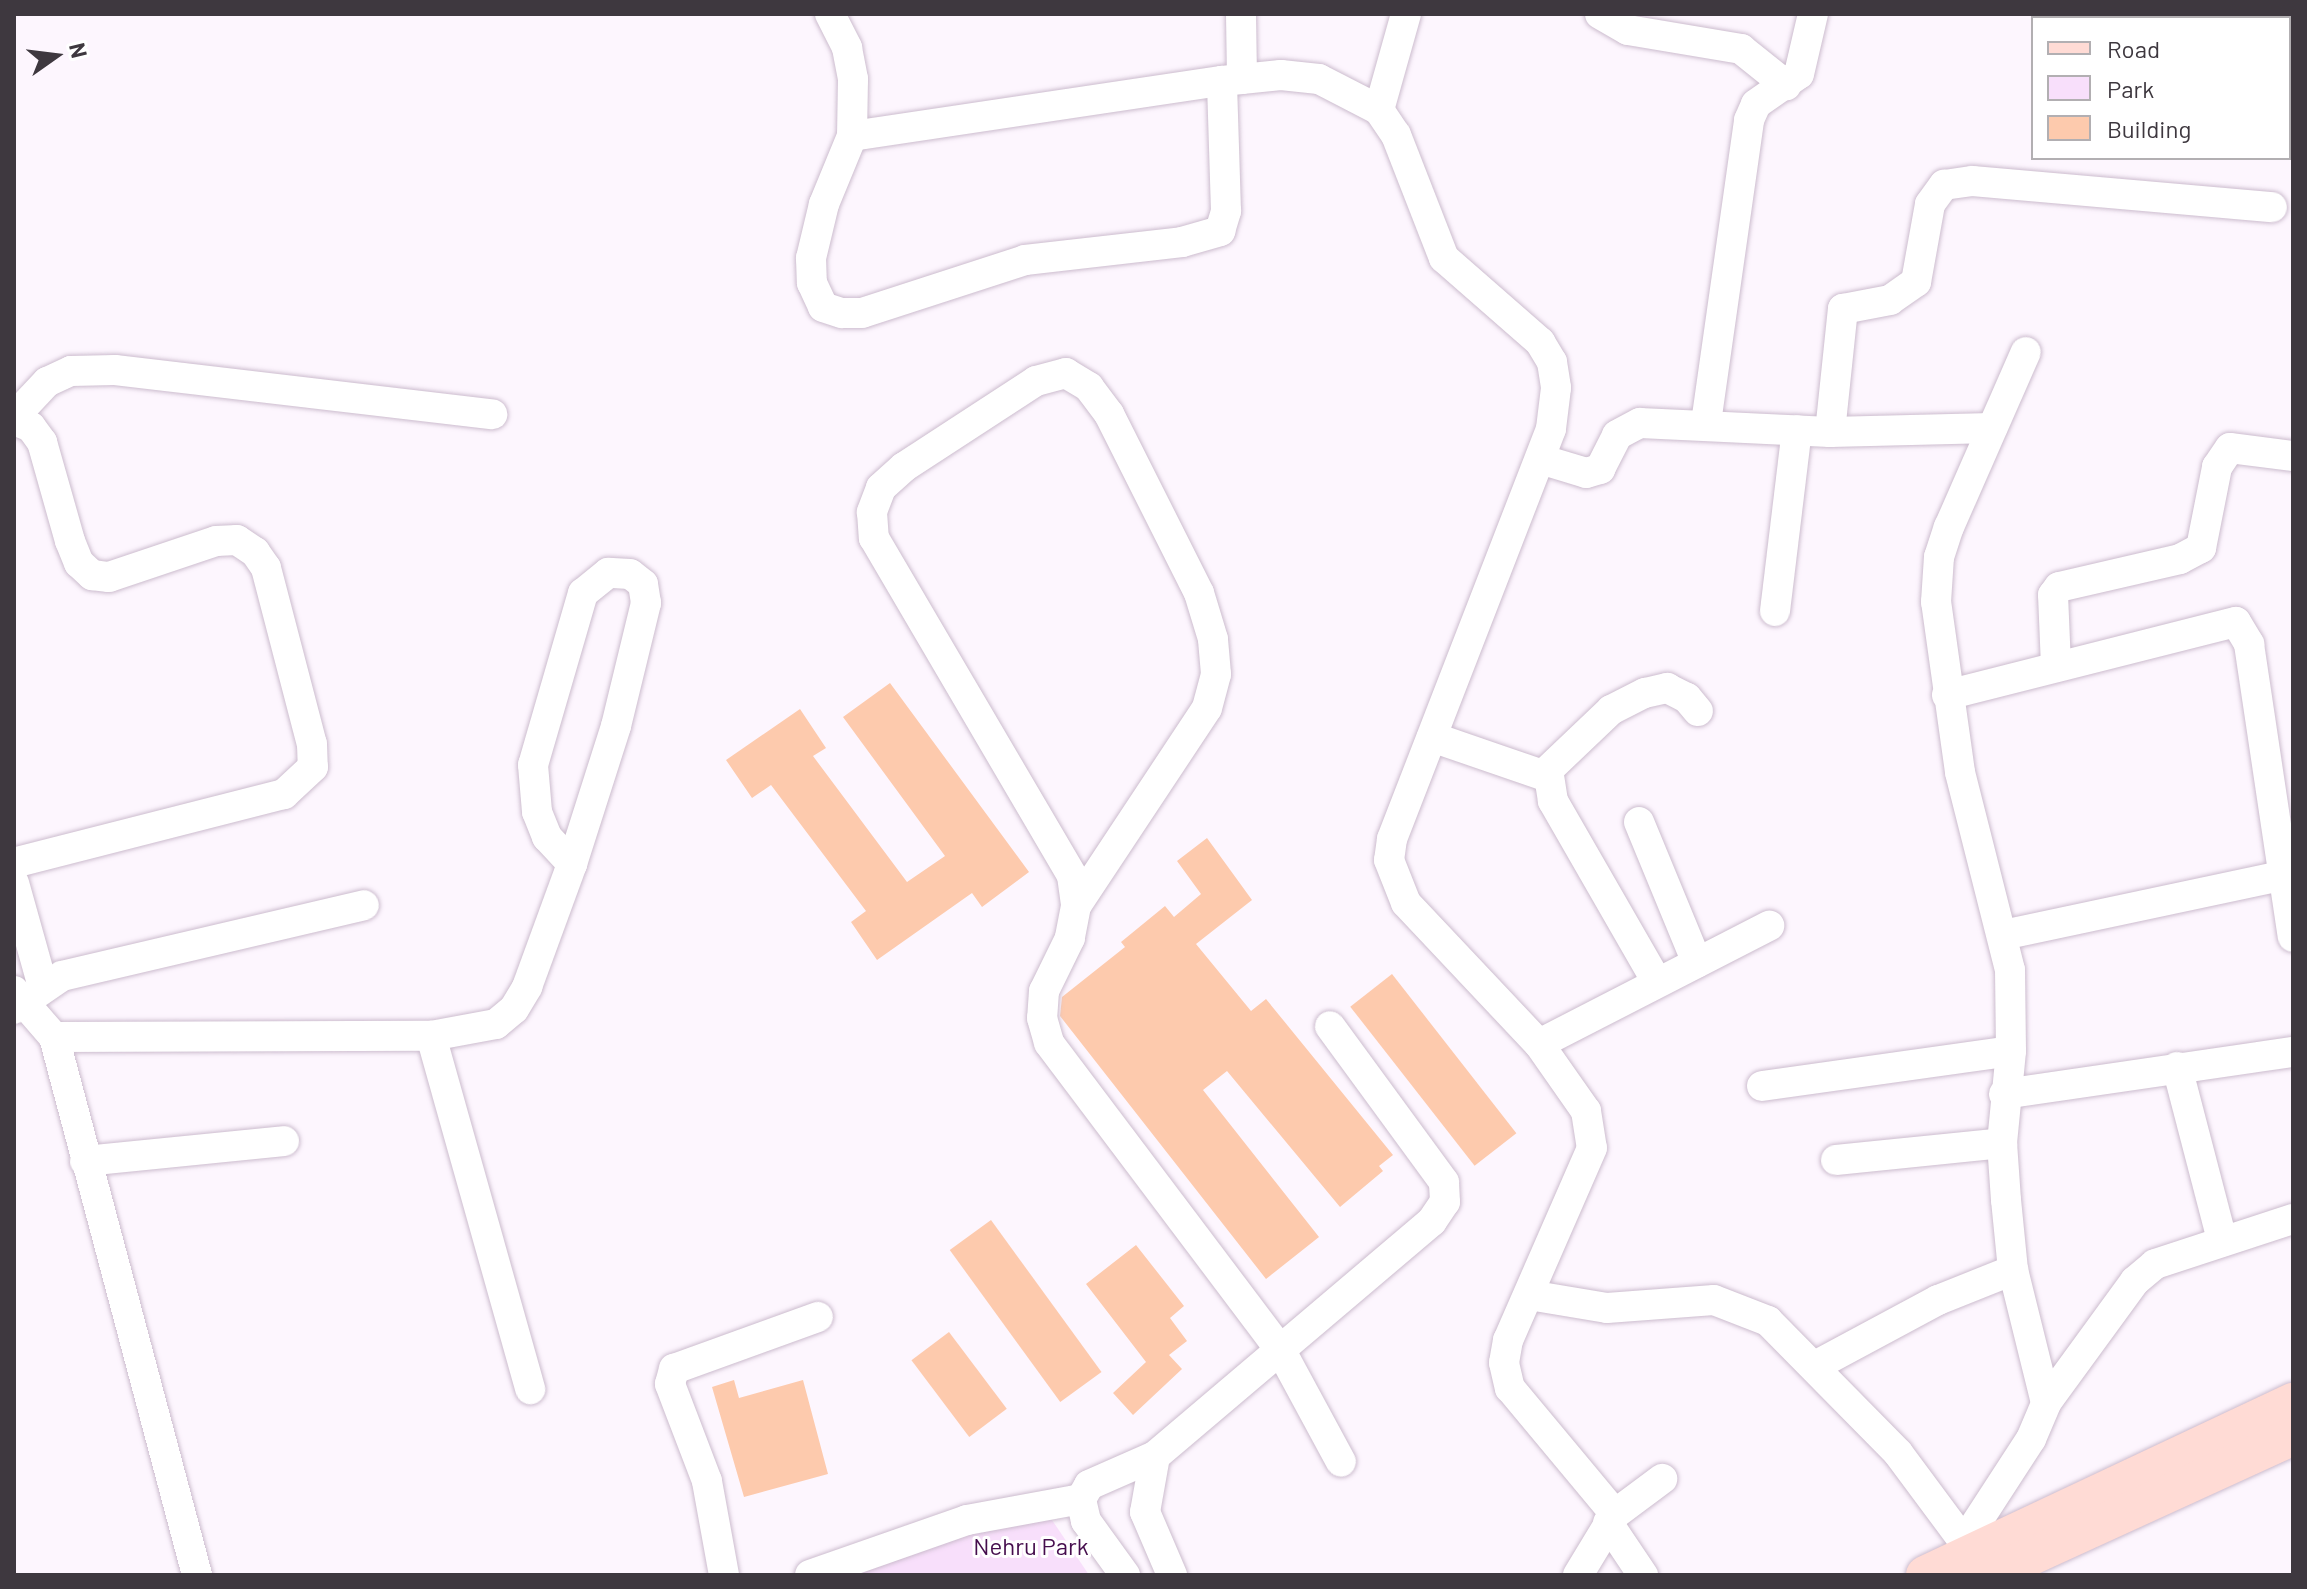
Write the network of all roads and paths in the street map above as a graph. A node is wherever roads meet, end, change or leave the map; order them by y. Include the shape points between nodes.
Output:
1 (830, 14) edge
2 (1241, 14) edge
3 (1406, 14) edge
4 (1600, 14) edge
5 (1813, 14) edge
6 (1232, 80) junction
7 (1786, 85) junction
8 (1379, 110) junction
9 (852, 136) junction
10 (2272, 207) dead end
11 (2026, 352) dead end
12 (492, 414) dead end
13 (14, 418) edge
14 (1706, 423) junction
15 (1992, 428) junction
16 (1797, 430) junction
17 (1830, 432) junction
18 (2293, 456) edge
19 (1540, 459) junction
20 (1775, 611) dead end
21 (2056, 666) junction
22 (1947, 695) junction
23 (1698, 711) dead end
24 (1432, 737) junction
25 (1548, 777) junction
26 (1639, 822) dead end
27 (14, 863) edge
28 (572, 864) junction
29 (2281, 876) junction
30 (14, 883) edge
31 (364, 905) dead end
32 (1076, 906) junction
33 (1769, 926) dead end
34 (2003, 935) junction
35 (2293, 937) edge
36 (1697, 963) junction
37 (1657, 982) junction
38 (24, 997) edge
39 (1330, 1026) dead end
40 (431, 1036) junction
41 (54, 1037) junction
42 (1539, 1044) junction
43 (2011, 1051) junction
44 (2293, 1052) edge
45 (2177, 1067) junction
46 (1762, 1086) dead end
47 (2004, 1094) junction
48 (284, 1141) dead end
49 (2002, 1143) junction
50 (1836, 1160) dead end
51 (85, 1161) junction
52 (2293, 1219) edge
53 (2222, 1240) junction
54 (2013, 1270) junction
55 (1529, 1295) junction
56 (818, 1317) dead end
57 (1280, 1349) junction
58 (1815, 1366) junction
59 (530, 1389) dead end
60 (2293, 1402) edge
61 (2046, 1403) junction
62 (2293, 1436) edge
63 (1155, 1456) junction
64 (1341, 1462) dead end
65 (1662, 1479) dead end
66 (1081, 1499) junction
67 (1611, 1518) junction
68 (1986, 1563) edge
69 (197, 1575) edge
70 (724, 1575) edge
71 (810, 1575) edge
72 (1125, 1575) edge
73 (1172, 1575) edge
74 (1578, 1575) edge
75 (1643, 1575) edge
76 (1925, 1575) edge

1 - 9 street via 849,58
2 - 6 street
3 - 8 street
4 - 7 street via 1628,30 1741,49
5 - 7 street via 1799,74
6 - 8 street via 1281,75 1319,79
6 - 9 street
6 - 9 street via 1226,211 1220,231 1182,242 1025,260 862,313 823,307 812,283 816,230
7 - 14 street via 1756,104 1749,120
8 - 19 street via 1396,135 1444,258 1463,280 1531,333 1552,362 1556,388 1551,429
10 - 17 street via 1973,181 1944,185 1930,204 1916,282 1890,300 1843,309
11 - 15 street
12 - 13 street via 115,370 71,371 47,382
13 - 27 street via 31,427 42,442 70,541 79,563 92,575 109,577 216,541 237,540 255,552 266,568 312,744 313,767 284,794
14 - 16 street
14 - 19 street via 1626,426 1608,460 1586,473
15 - 17 street
15 - 22 street via 1939,557 1936,602
16 - 17 street
16 - 20 street
18 - 21 street via 2230,448 2217,467 2201,548 2180,559 2059,587 2053,595
19 - 24 street
21 - 22 street
21 - 29 street via 2222,622 2236,622 2245,630
22 - 34 street via 1960,772
23 - 25 street via 1667,688 1636,696 1582,734 1548,770
24 - 25 street
24 - 42 street via 1392,839 1394,884
25 - 37 street via 1553,801
26 - 36 street
28 - 28 street via 616,726 646,603 643,584 630,574 608,573 583,593 533,765 537,812 547,837
28 - 40 street via 514,1009 476,1031
29 - 34 street
29 - 35 street
30 - 38 street
31 - 38 street via 112,962
32 - 32 street via 1072,876 1049,829 895,576 874,538 872,512 881,488 904,467 1036,381 1066,373 1089,387 1109,414 1199,593 1213,639 1216,674 1207,708
32 - 57 street via 1070,938 1044,991 1042,1018 1049,1043 1080,1092
33 - 36 street
34 - 43 street via 2013,1004
36 - 37 street
37 - 42 street
38 - 41 street
39 - 57 street via 1444,1182 1445,1202 1432,1221
40 - 41 street
40 - 59 street
41 - 51 street
42 - 55 street via 1586,1111 1592,1148
43 - 46 street
43 - 47 street
44 - 45 street
45 - 47 street
45 - 53 street
47 - 49 street
48 - 51 street
49 - 50 street
49 - 54 street
51 - 69 street
52 - 53 street
53 - 61 street via 2167,1259 2135,1281
54 - 58 street via 1938,1300
54 - 61 street
55 - 58 street via 1607,1308 1714,1300 1768,1321
55 - 67 street via 1508,1340 1504,1363 1510,1388
56 - 70 street via 674,1369 670,1384 707,1481
57 - 63 street
57 - 64 street
58 - 68 street via 1917,1475
60 - 68 main road
61 - 68 street
62 - 68 main road
63 - 66 street via 1108,1473 1089,1485
63 - 73 street via 1145,1512
65 - 67 street
66 - 71 street via 967,1520
66 - 72 street via 1086,1521
67 - 74 street
67 - 75 street
68 - 76 main road

